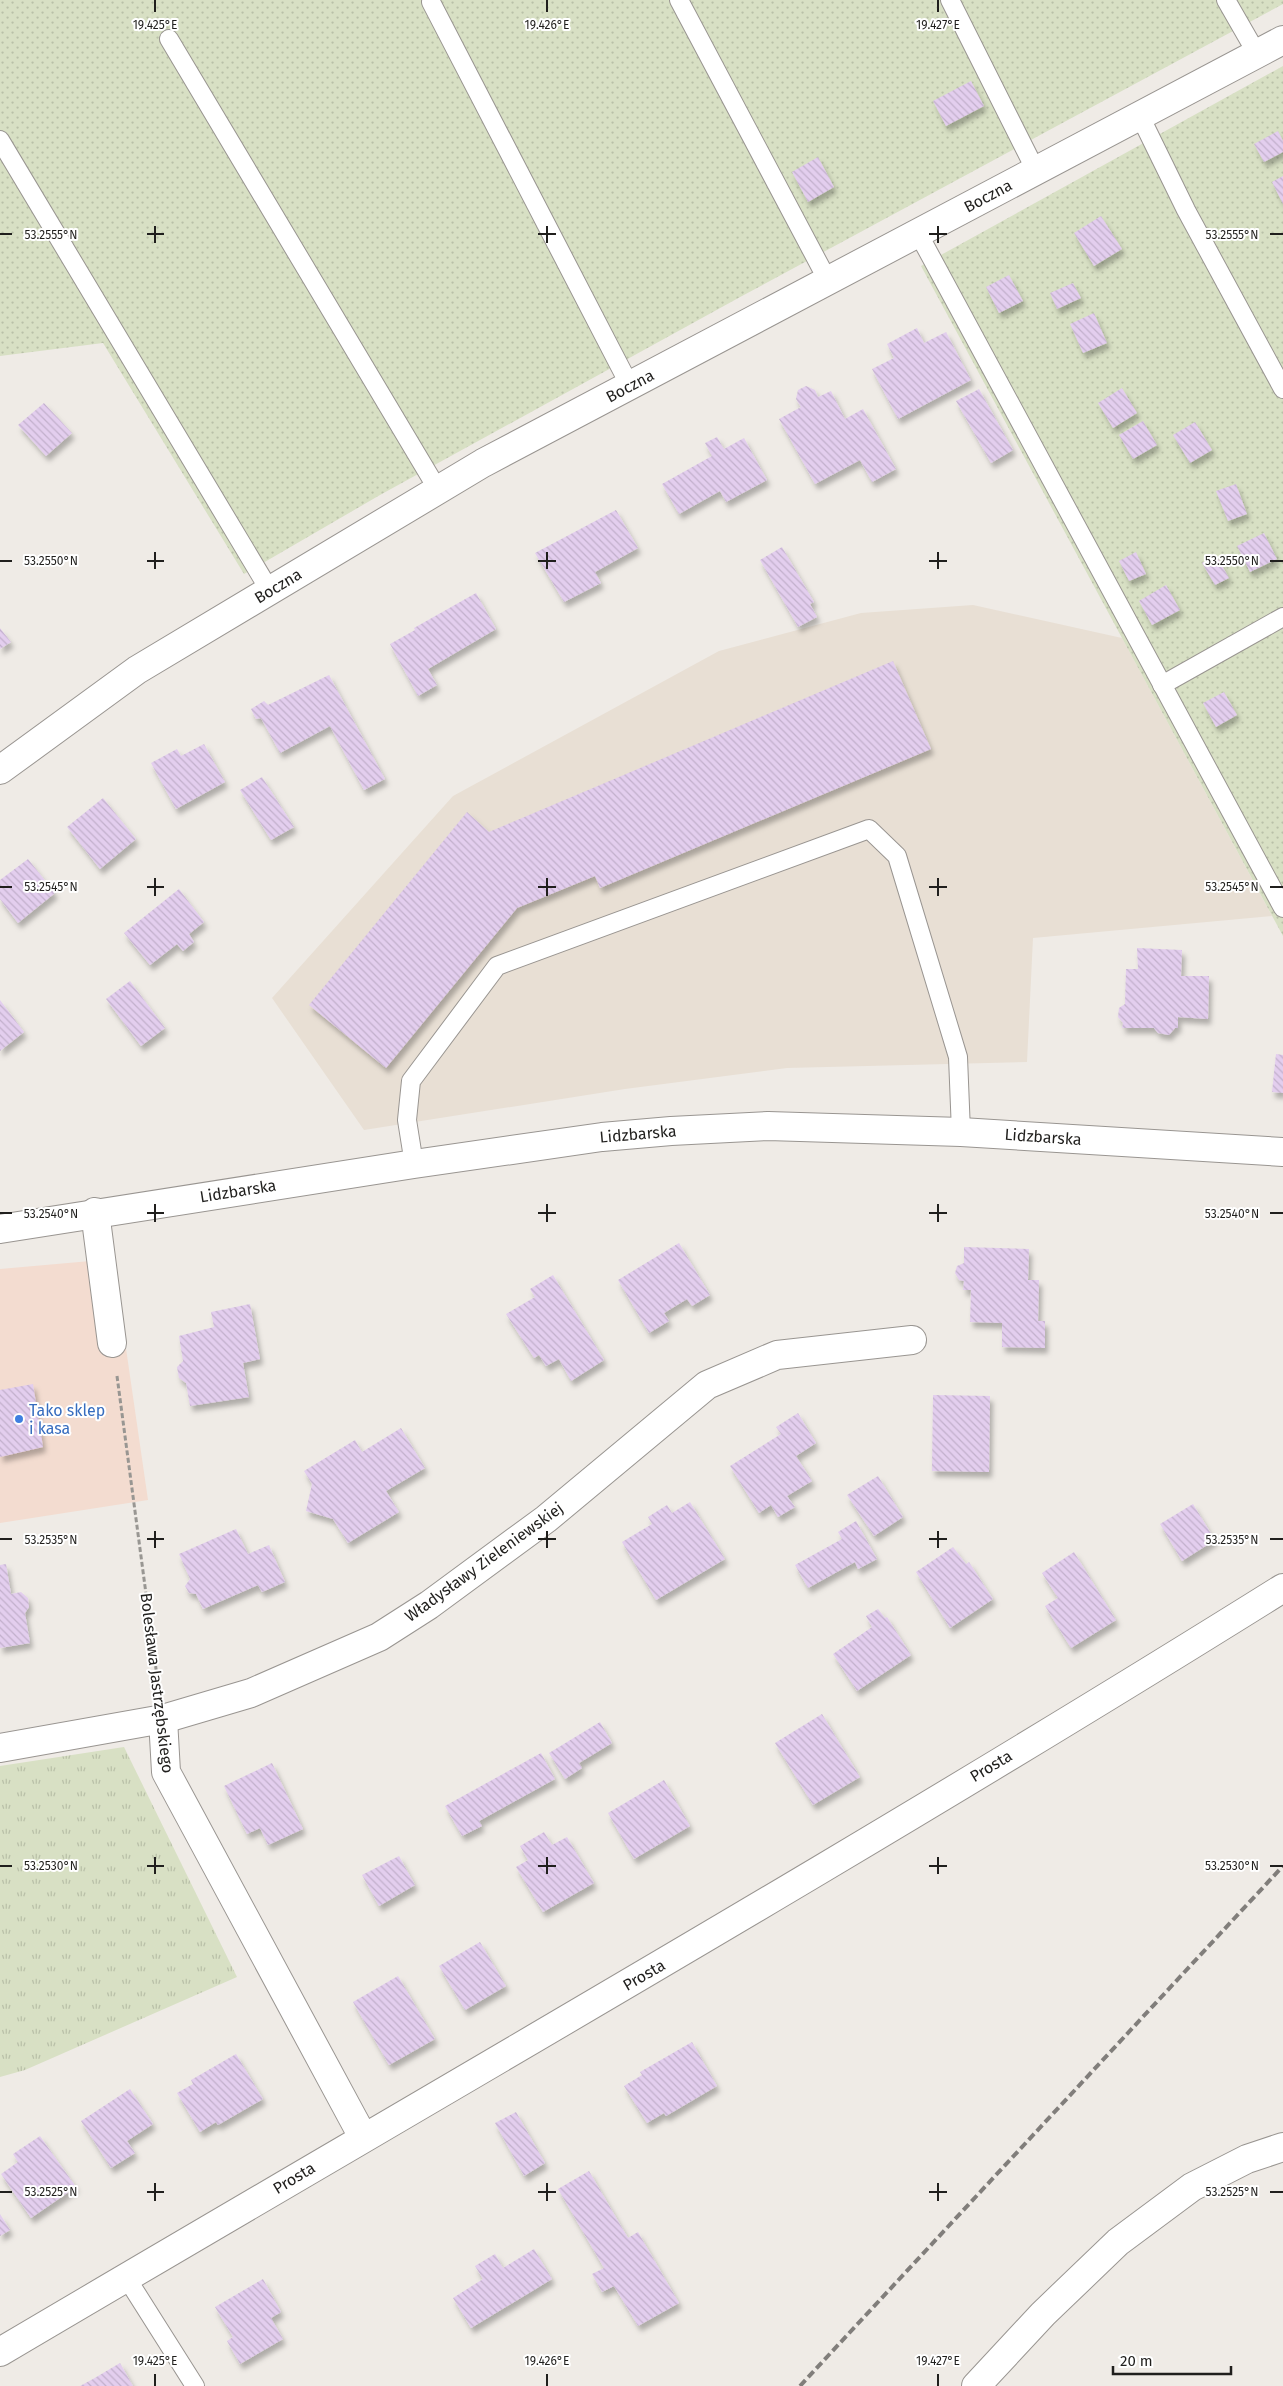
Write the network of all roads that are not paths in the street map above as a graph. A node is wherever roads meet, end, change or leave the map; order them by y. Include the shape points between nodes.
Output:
1 (679, 0) edge
2 (950, 0) edge
3 (1226, 0) edge
4 (431, 2) dead end
5 (169, 39) dead end
6 (1283, 40) edge
7 (1257, 54) junction
8 (1140, 116) junction
9 (0, 140) edge
10 (1036, 171) junction
11 (918, 233) junction
12 (828, 281) junction
13 (630, 386) junction
14 (1283, 389) edge
15 (438, 490) junction
16 (270, 591) junction
17 (1283, 617) edge
18 (1162, 685) junction
19 (0, 770) edge
20 (1283, 908) edge
21 (961, 1132) junction
22 (1283, 1152) edge
23 (414, 1164) junction
24 (95, 1212) junction
25 (0, 1229) edge
26 (912, 1340) dead end
27 (112, 1343) road end
28 (1283, 1588) edge
29 (162, 1719) junction
30 (0, 1748) edge
31 (363, 2137) junction
32 (1283, 2147) edge
33 (126, 2278) junction
34 (0, 2352) edge
35 (195, 2386) edge
36 (976, 2386) edge

1 - 12 lane
2 - 10 lane
3 - 7 lane
4 - 13 lane
5 - 15 lane
6 - 7 street, Boczna
7 - 8 street, Boczna
8 - 10 street, Boczna
8 - 14 lane via 1186,210
9 - 16 lane
10 - 11 street, Boczna
11 - 12 street, Boczna
11 - 18 lane
12 - 13 street, Boczna
13 - 15 street, Boczna
15 - 16 street, Boczna
16 - 19 street, Boczna via 137,670
17 - 18 lane
18 - 20 lane
21 - 22 street, Lidzbarska
21 - 23 street, Lidzbarska via 768,1126 671,1131 602,1137
21 - 23 lane via 958,1056 898,856 869,829 497,966 411,1081 407,1120
23 - 24 street, Lidzbarska
24 - 25 street, Lidzbarska
24 - 27 street
26 - 29 street, Władysławy Zieleniewskiej via 776,1355 707,1385 546,1518 429,1605 379,1637 251,1693
28 - 31 street, Prosta via 666,1962
29 - 30 street, Władysławy Zieleniewskiej
29 - 31 street, Bolesława Jastrzębskiego via 166,1772
31 - 33 street, Prosta
32 - 36 street via 1247,2159 1192,2187 1118,2242 1043,2314
33 - 34 street, Prosta
33 - 35 lane

